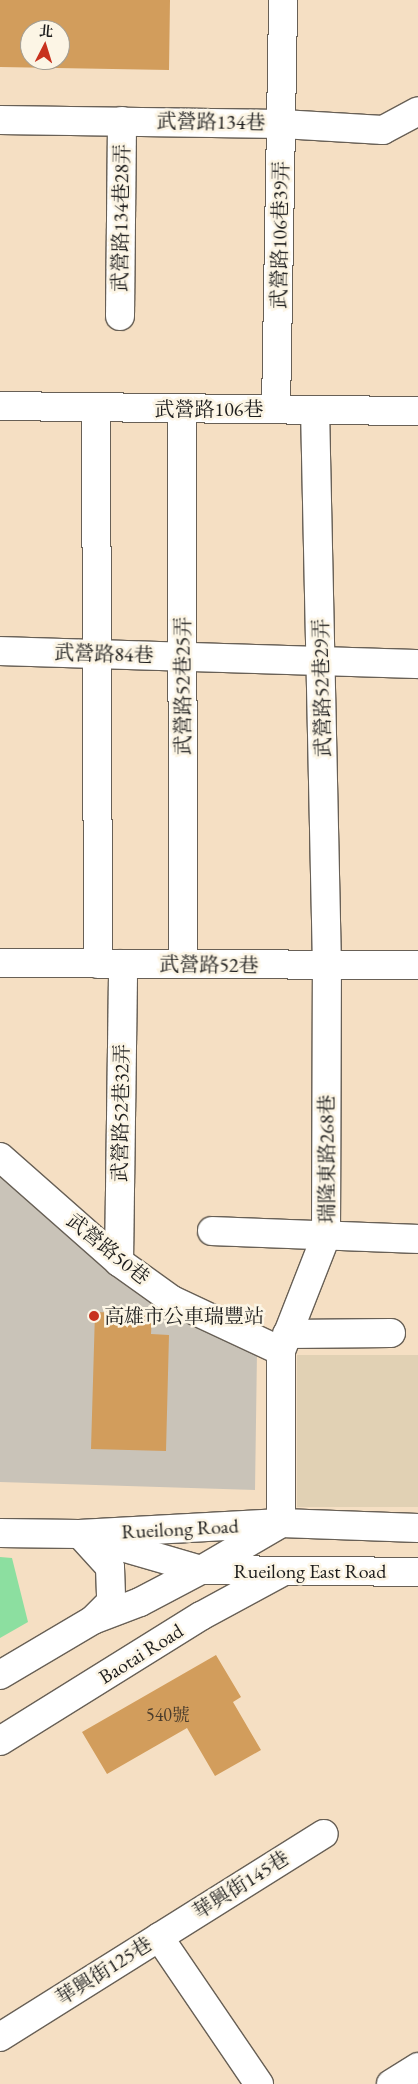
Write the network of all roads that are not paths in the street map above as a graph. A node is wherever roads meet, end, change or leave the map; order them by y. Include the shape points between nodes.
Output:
1 (283, 0) edge
2 (418, 111) edge
3 (0, 120) edge
4 (122, 120) junction
5 (282, 124) junction
6 (120, 316) dead end
7 (0, 406) edge
8 (96, 407) junction
9 (182, 409) junction
10 (276, 409) junction
11 (315, 410) junction
12 (418, 411) edge
13 (0, 651) edge
14 (98, 654) junction
15 (182, 657) junction
16 (322, 661) junction
17 (418, 664) edge
18 (0, 963) edge
19 (110, 964) junction
20 (183, 964) junction
21 (418, 965) edge
22 (327, 967) junction
23 (0, 1157) edge
24 (212, 1231) dead end
25 (326, 1236) junction
26 (418, 1239) edge
27 (119, 1262) junction
28 (390, 1333) dead end
29 (284, 1343) junction
30 (281, 1523) junction
31 (201, 1528) junction
32 (418, 1528) edge
33 (0, 1532) edge
34 (80, 1534) junction
35 (201, 1570) junction
36 (285, 1571) junction
37 (418, 1572) edge
38 (201, 1616) junction
39 (93, 1620) junction
40 (0, 1675) edge
41 (0, 1741) edge
42 (324, 1834) dead end
43 (159, 1937) junction
44 (0, 2036) edge
45 (418, 2067) edge
46 (259, 2084) edge
47 (391, 2084) edge

1 - 5 street, 武營路106巷39弄
2 - 5 street, 武營路134巷 via 383,130
3 - 4 street, 武營路134巷
4 - 5 street, 武營路134巷
4 - 6 street, 武營路134巷28弄
5 - 10 street, 武營路106巷39弄
7 - 8 street, 武營路106巷
8 - 9 street, 武營路106巷
8 - 14 street, 武營路52巷32弄
9 - 10 street, 武營路106巷
9 - 15 street, 武營路52巷25弄
10 - 11 street, 武營路106巷
11 - 12 street, 武營路106巷
11 - 16 street, 武營路52巷29弄
13 - 14 street, 武營路84巷
14 - 15 street, 武營路84巷
14 - 19 street, 武營路52巷32弄
15 - 16 street, 武營路84巷
15 - 20 street, 武營路52巷25弄
16 - 17 street, 武營路84巷
16 - 22 street, 武營路52巷29弄
18 - 19 street, 武營路52巷
19 - 20 street, 武營路52巷
19 - 27 street, 武營路52巷32弄
20 - 22 street, 武營路52巷
21 - 22 street, 武營路52巷
22 - 25 street, 瑞隆東路268巷
23 - 27 street, 武營路50巷
24 - 25 street
25 - 26 street
25 - 29 street, 瑞隆東路268巷
27 - 29 street, 武營路50巷 via 172,1300
28 - 29 street
29 - 30 street, 瑞隆東路268巷
30 - 31 street, Rueilong Road
30 - 32 street
30 - 35 street
31 - 34 street, Rueilong Road
31 - 35 street
33 - 34 street, Rueilong Road
34 - 35 street, Rueilong Road
34 - 39 street via 110,1567 111,1602
35 - 36 street, Rueilong East Road
35 - 38 street
35 - 39 street via 140,1602
36 - 37 street, Rueilong East Road
36 - 38 street, Baotai Road
38 - 41 street, Baotai Road
39 - 40 street
42 - 43 street, 華興街145巷
43 - 44 street, 華興街125巷
43 - 46 street, 華興街125巷
45 - 47 street

